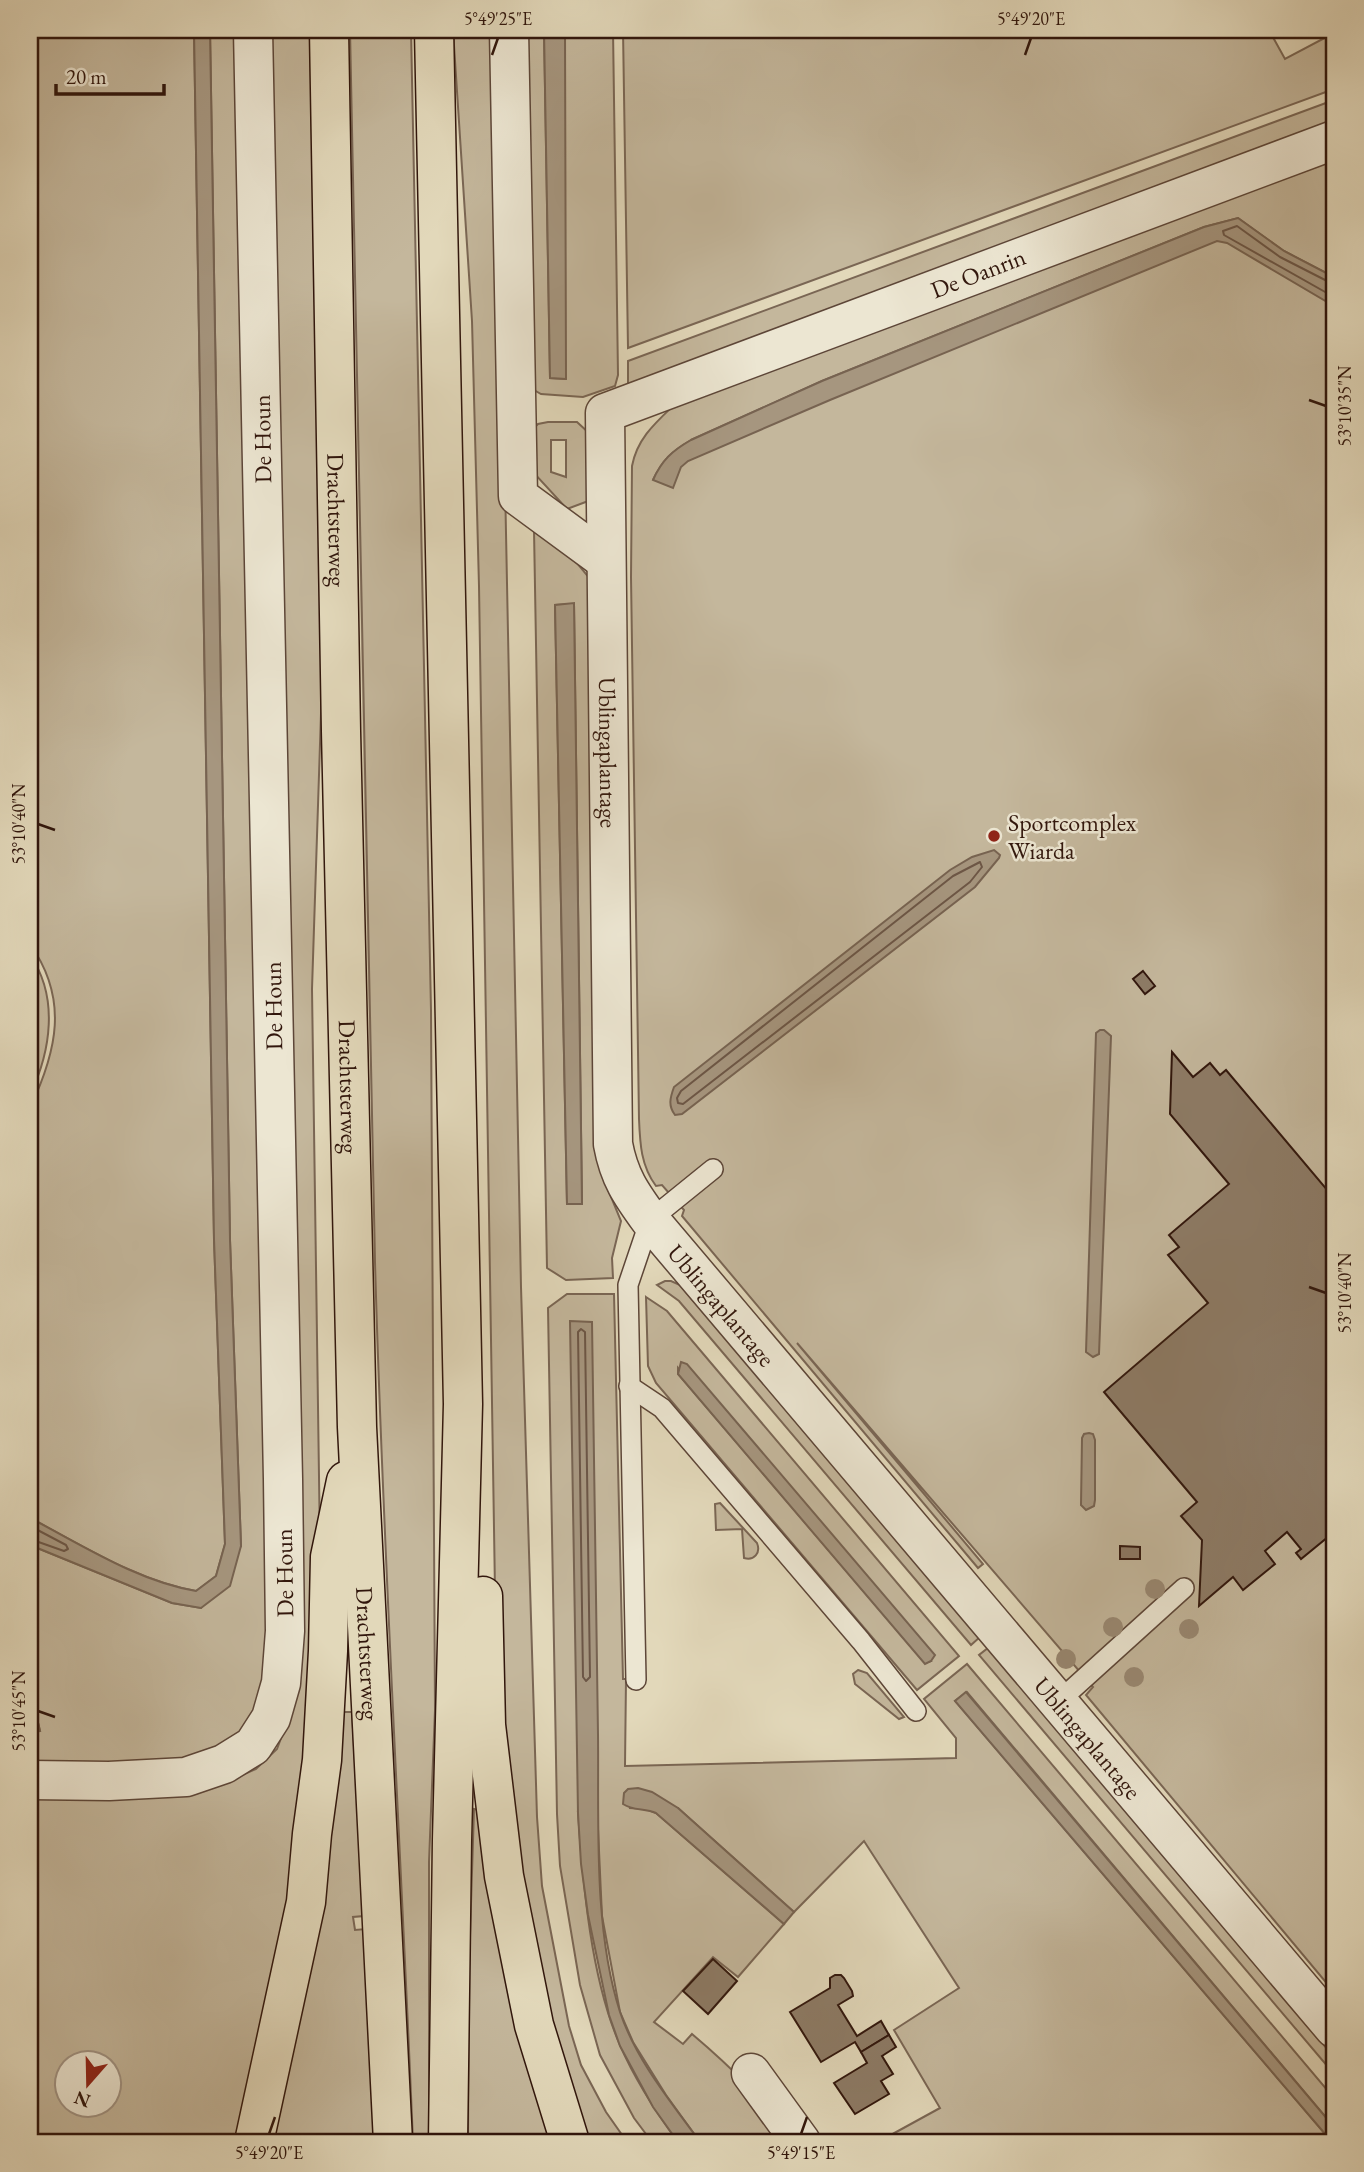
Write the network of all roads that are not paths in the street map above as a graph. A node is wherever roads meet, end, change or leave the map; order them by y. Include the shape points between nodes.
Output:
1 (253, 30) edge
2 (329, 30) edge
3 (434, 30) edge
4 (509, 30) edge
5 (1334, 140) edge
6 (623, 407) joint
7 (605, 560) junction
8 (713, 1169) dead end
9 (650, 1220) junction
10 (629, 1386) junction
11 (463, 1404) junction
12 (357, 1427) junction
13 (1184, 1588) dead end
14 (636, 1680) dead end
15 (1058, 1702) junction
16 (916, 1711) dead end
17 (30, 1780) edge
18 (1334, 2028) edge
19 (751, 2073) dead end
20 (254, 2142) edge
21 (393, 2142) edge
22 (448, 2142) edge
23 (570, 2142) edge
24 (802, 2142) edge

1 - 17 street, De Houn via 283,1465 285,1631 281,1683 271,1718 253,1746 224,1764 186,1777
2 - 12 main road, Drachtsterweg
3 - 11 main road
4 - 7 street via 518,496
5 - 6 street, De Oanrin
6 - 7 street, Ublingaplantage via 605,413
7 - 9 street, Ublingaplantage via 613,1144 628,1191
8 - 9 lane
9 - 10 lane via 628,1285
9 - 15 street, Ublingaplantage
10 - 14 lane
10 - 16 lane via 662,1408
11 - 22 main road
11 - 23 main road via 480,1479 485,1725 504,1875 534,2025
12 - 20 main road via 330,1557 322,1760 306,1902
12 - 21 main road, Drachtsterweg
13 - 15 lane
15 - 18 street, Ublingaplantage
19 - 24 street

